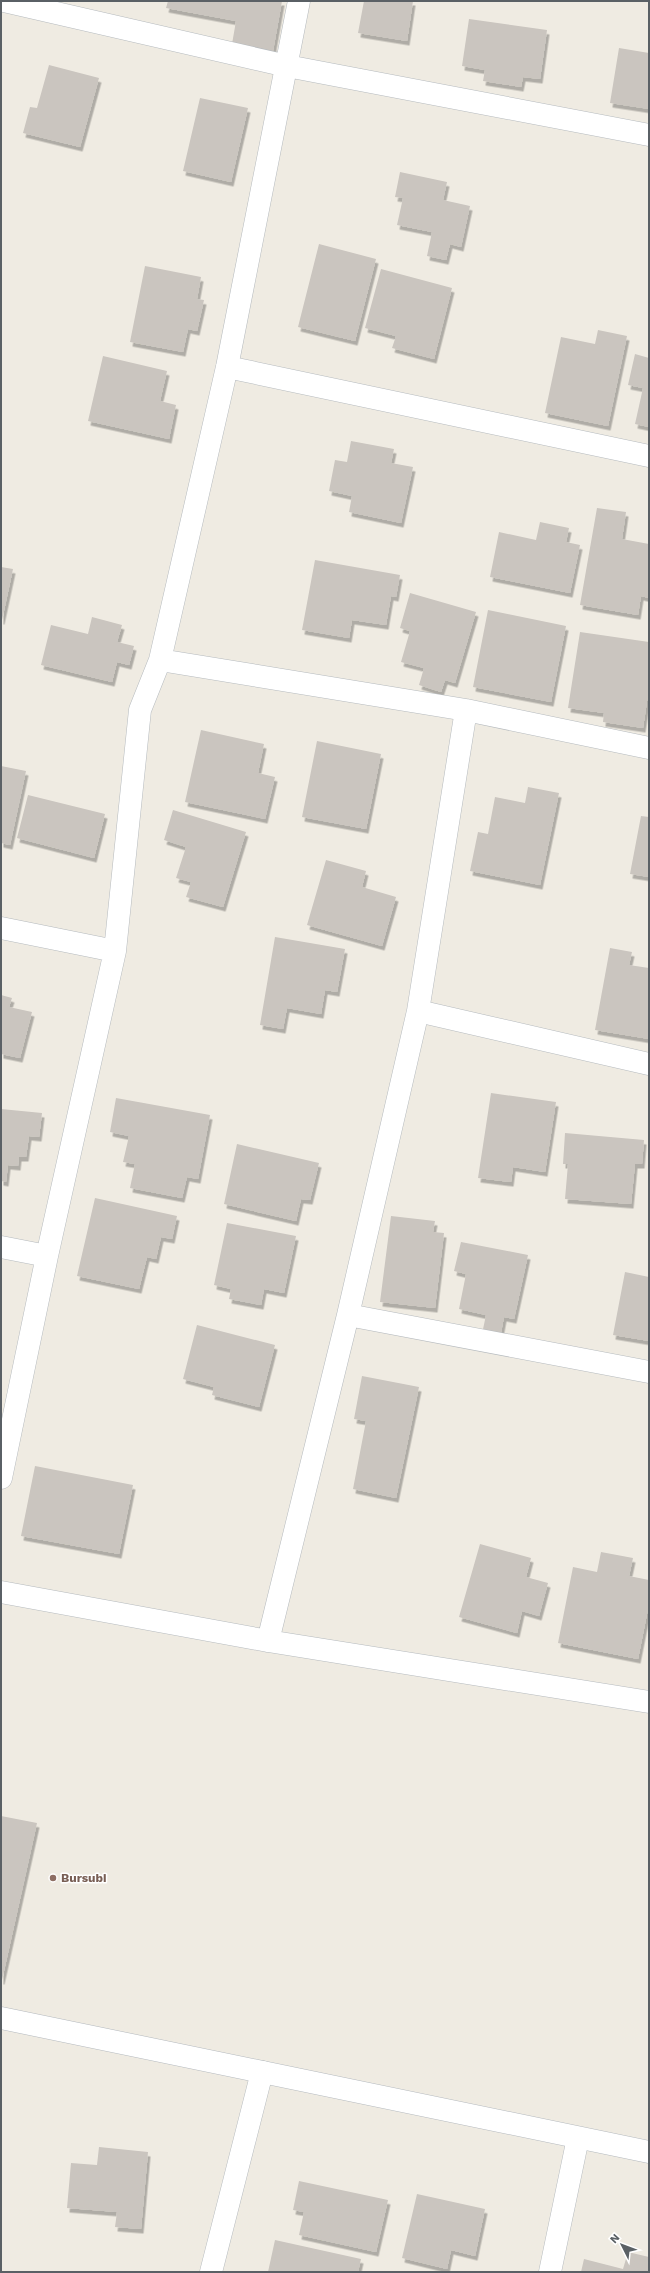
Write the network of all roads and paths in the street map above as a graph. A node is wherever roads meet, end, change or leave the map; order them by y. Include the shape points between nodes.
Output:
1 (4, 1) edge
2 (299, 1) edge
3 (286, 66) junction
4 (649, 135) edge
5 (227, 367) junction
6 (649, 456) edge
7 (160, 660) junction
8 (466, 710) junction
9 (649, 748) edge
10 (1, 928) edge
11 (115, 951) junction
12 (418, 1011) junction
13 (649, 1064) edge
14 (1, 1247) edge
15 (47, 1256) junction
16 (348, 1315) junction
17 (649, 1372) edge
18 (1, 1478) edge
19 (1, 1592) edge
20 (268, 1642) junction
21 (649, 1702) edge
22 (1, 2018) edge
23 (262, 2072) junction
24 (578, 2138) junction
25 (649, 2152) edge
26 (212, 2272) edge
27 (550, 2272) edge

1 - 3 street
2 - 3 street
3 - 4 street
3 - 5 street
5 - 6 street
5 - 7 street
7 - 8 street
7 - 11 street via 140,710
8 - 9 street
8 - 12 street
10 - 11 street
11 - 15 street
12 - 13 street
12 - 16 street
14 - 15 street
15 - 18 street
16 - 17 street
16 - 20 street
19 - 20 street
20 - 21 street
22 - 23 street
23 - 24 street
23 - 26 street
24 - 25 street
24 - 27 street

